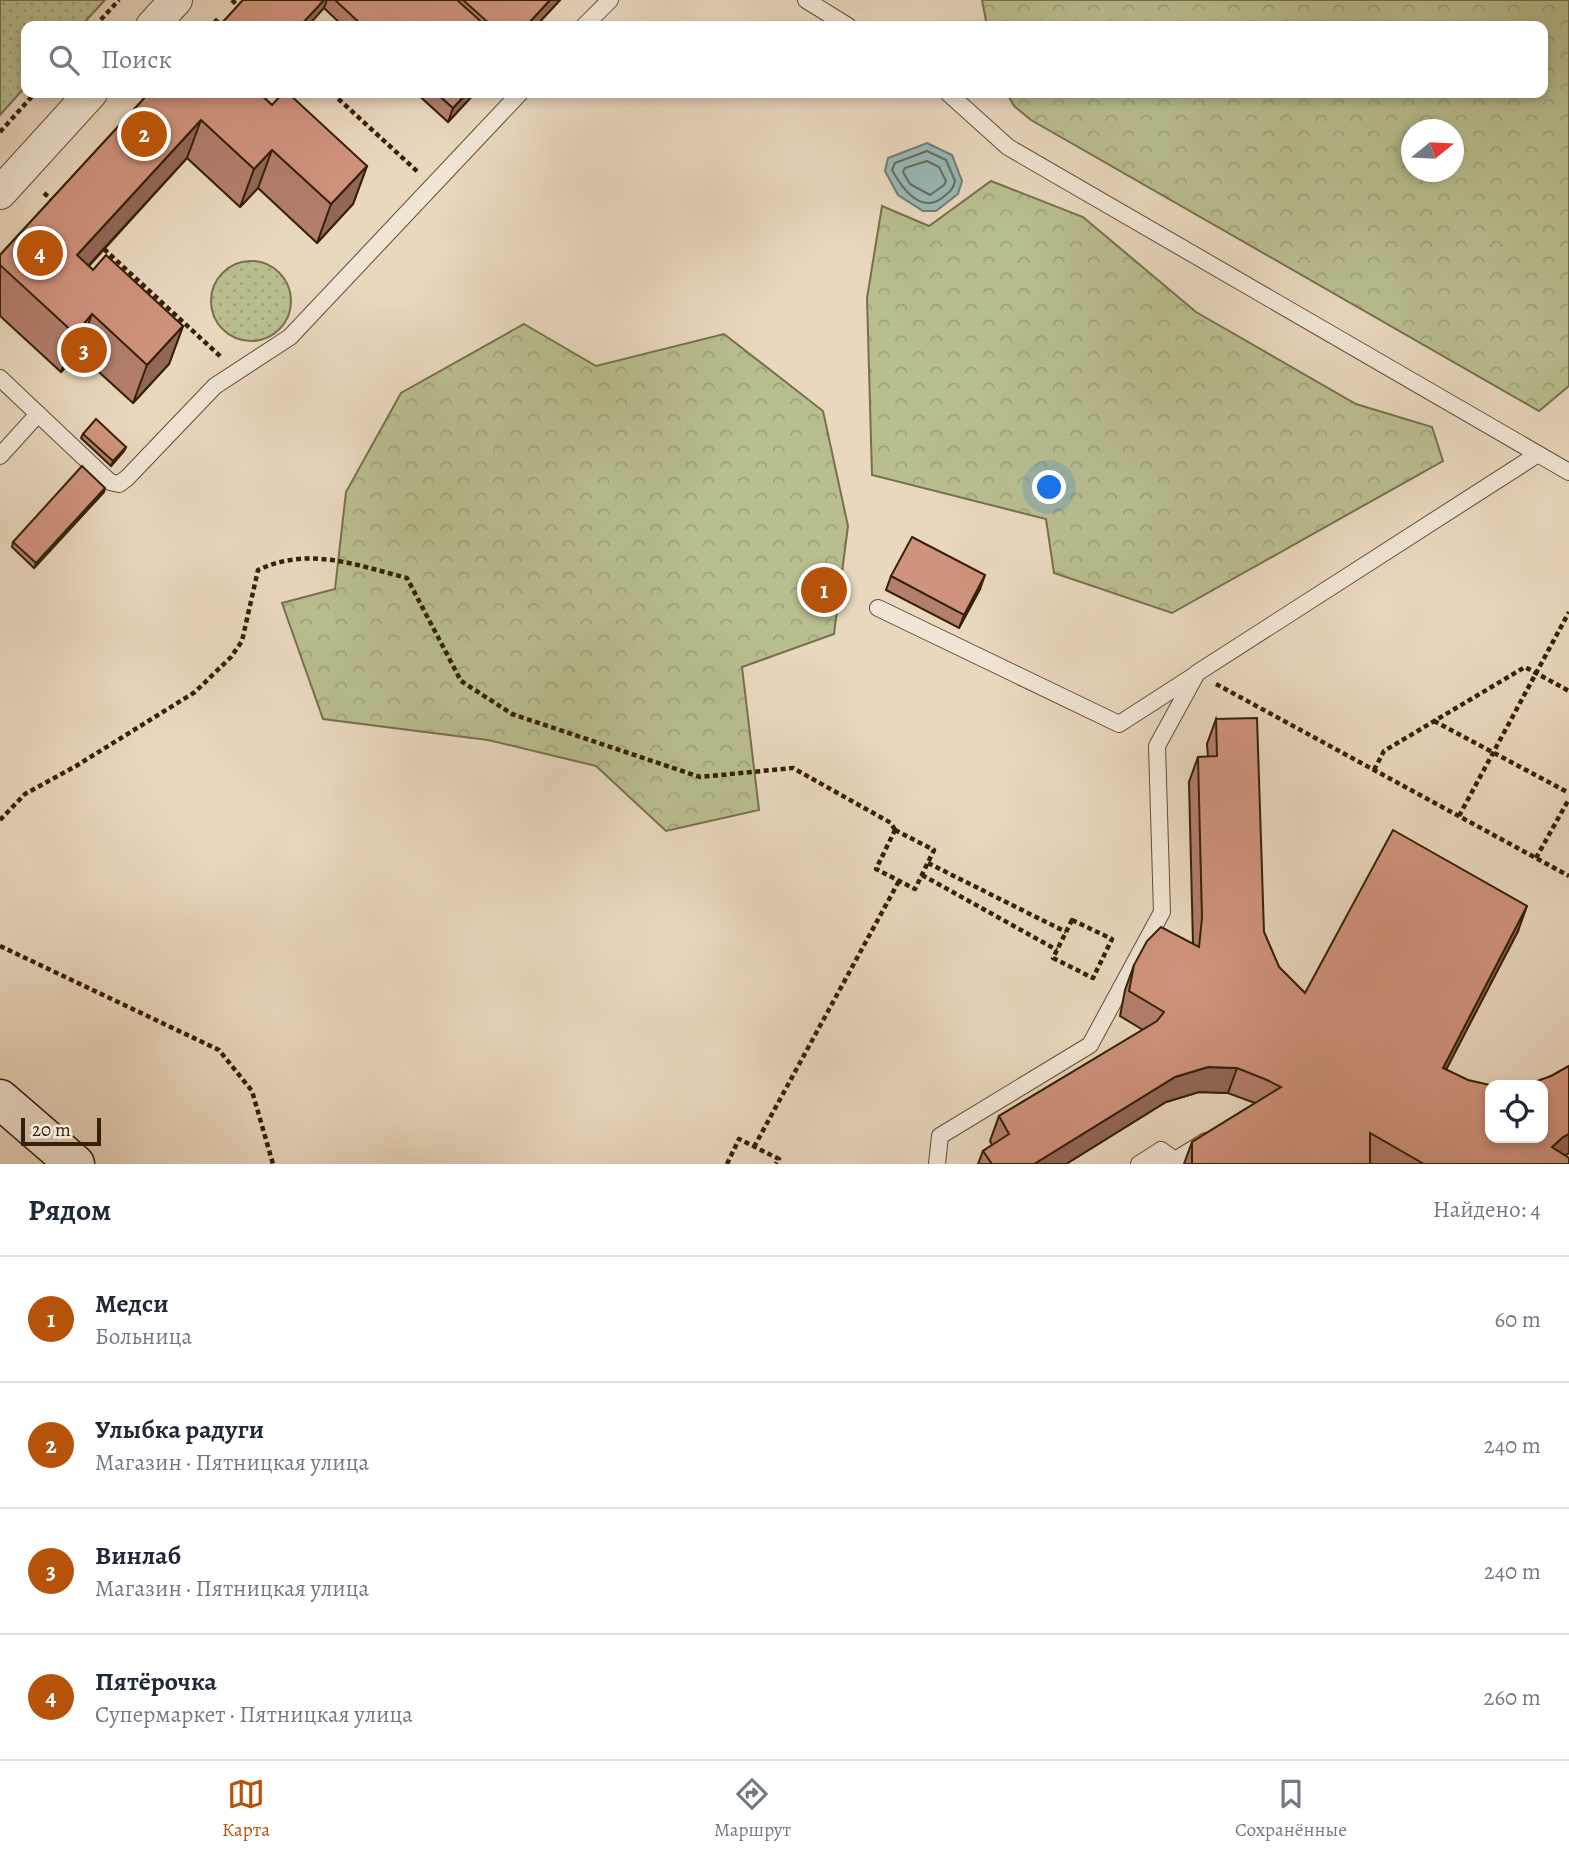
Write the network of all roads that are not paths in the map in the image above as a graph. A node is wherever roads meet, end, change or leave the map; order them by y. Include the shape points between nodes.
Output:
1 (176, 0) edge
2 (610, 0) edge
3 (806, 0) edge
4 (157, 21) edge
5 (589, 21) edge
6 (840, 21) edge
7 (86, 98) edge
8 (515, 98) edge
9 (954, 98) edge
10 (0, 193) edge
11 (0, 378) edge
12 (38, 414) junction
13 (1538, 454) junction
14 (0, 456) edge
15 (1569, 472) edge
16 (878, 608) dead end
17 (1197, 673) junction
18 (0, 1099) edge
19 (1221, 1132) edge
20 (1161, 1157) edge
21 (75, 1164) edge
22 (937, 1164) edge
23 (1139, 1164) edge

1 - 4 street
2 - 5 lane
3 - 6 lane
7 - 10 street
8 - 12 lane via 290,337 215,386 118,484 96,477
9 - 13 lane via 1008,146
11 - 12 lane
12 - 14 lane
13 - 15 lane
13 - 17 lane
16 - 17 lane via 1119,723
17 - 22 lane via 1157,746 1162,912 1090,1045 940,1136
18 - 21 street
19 - 20 lane via 1175,1160
20 - 23 lane

